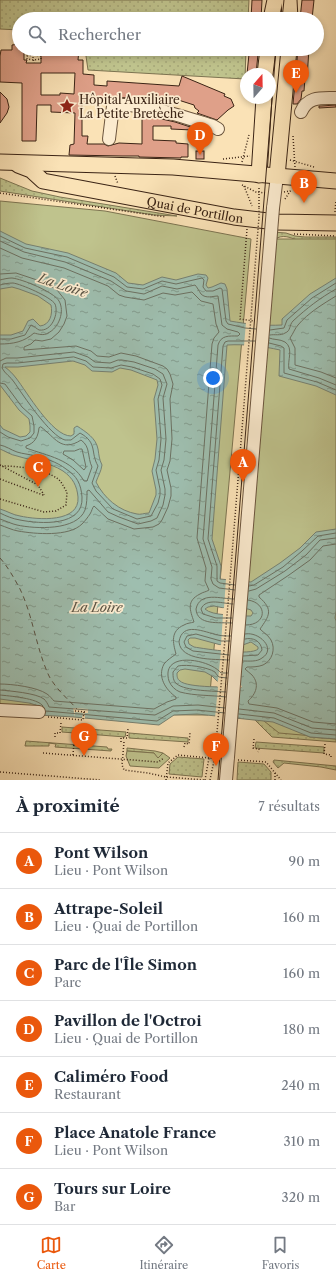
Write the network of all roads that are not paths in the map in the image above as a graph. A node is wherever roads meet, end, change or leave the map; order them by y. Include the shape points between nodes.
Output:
1 (275, 0) edge
2 (289, 0) edge
3 (272, 12) edge
4 (290, 12) edge
5 (267, 56) edge
6 (288, 56) edge
7 (266, 68) edge
8 (336, 98) edge
9 (264, 104) edge
10 (301, 112) dead end
11 (218, 129) dead end
12 (109, 139) dead end
13 (5, 162) edge
14 (34, 163) junction
15 (259, 175) junction
16 (278, 176) junction
17 (336, 181) edge
18 (57, 183) junction
19 (335, 219) edge
20 (0, 710) edge
21 (42, 715) road end
22 (226, 780) edge

1 - 3 main road
2 - 4 main road
5 - 7 main road
6 - 16 main road
8 - 10 street via 314,99 304,106
9 - 15 main road
11 - 12 street via 154,110 121,105 113,106
13 - 14 main road, Quai de Portillon
13 - 18 main road, Quai de Portillon via 31,170 43,181
14 - 15 main road, Quai de Portillon via 173,167
14 - 18 main road, Quai de Portillon via 46,178
15 - 16 main road, Quai de Portillon
16 - 17 main road, Quai de Portillon
16 - 22 street, bridge via 278,206 220,758
18 - 19 main road, Quai de Portillon via 234,217 276,222
20 - 21 street

